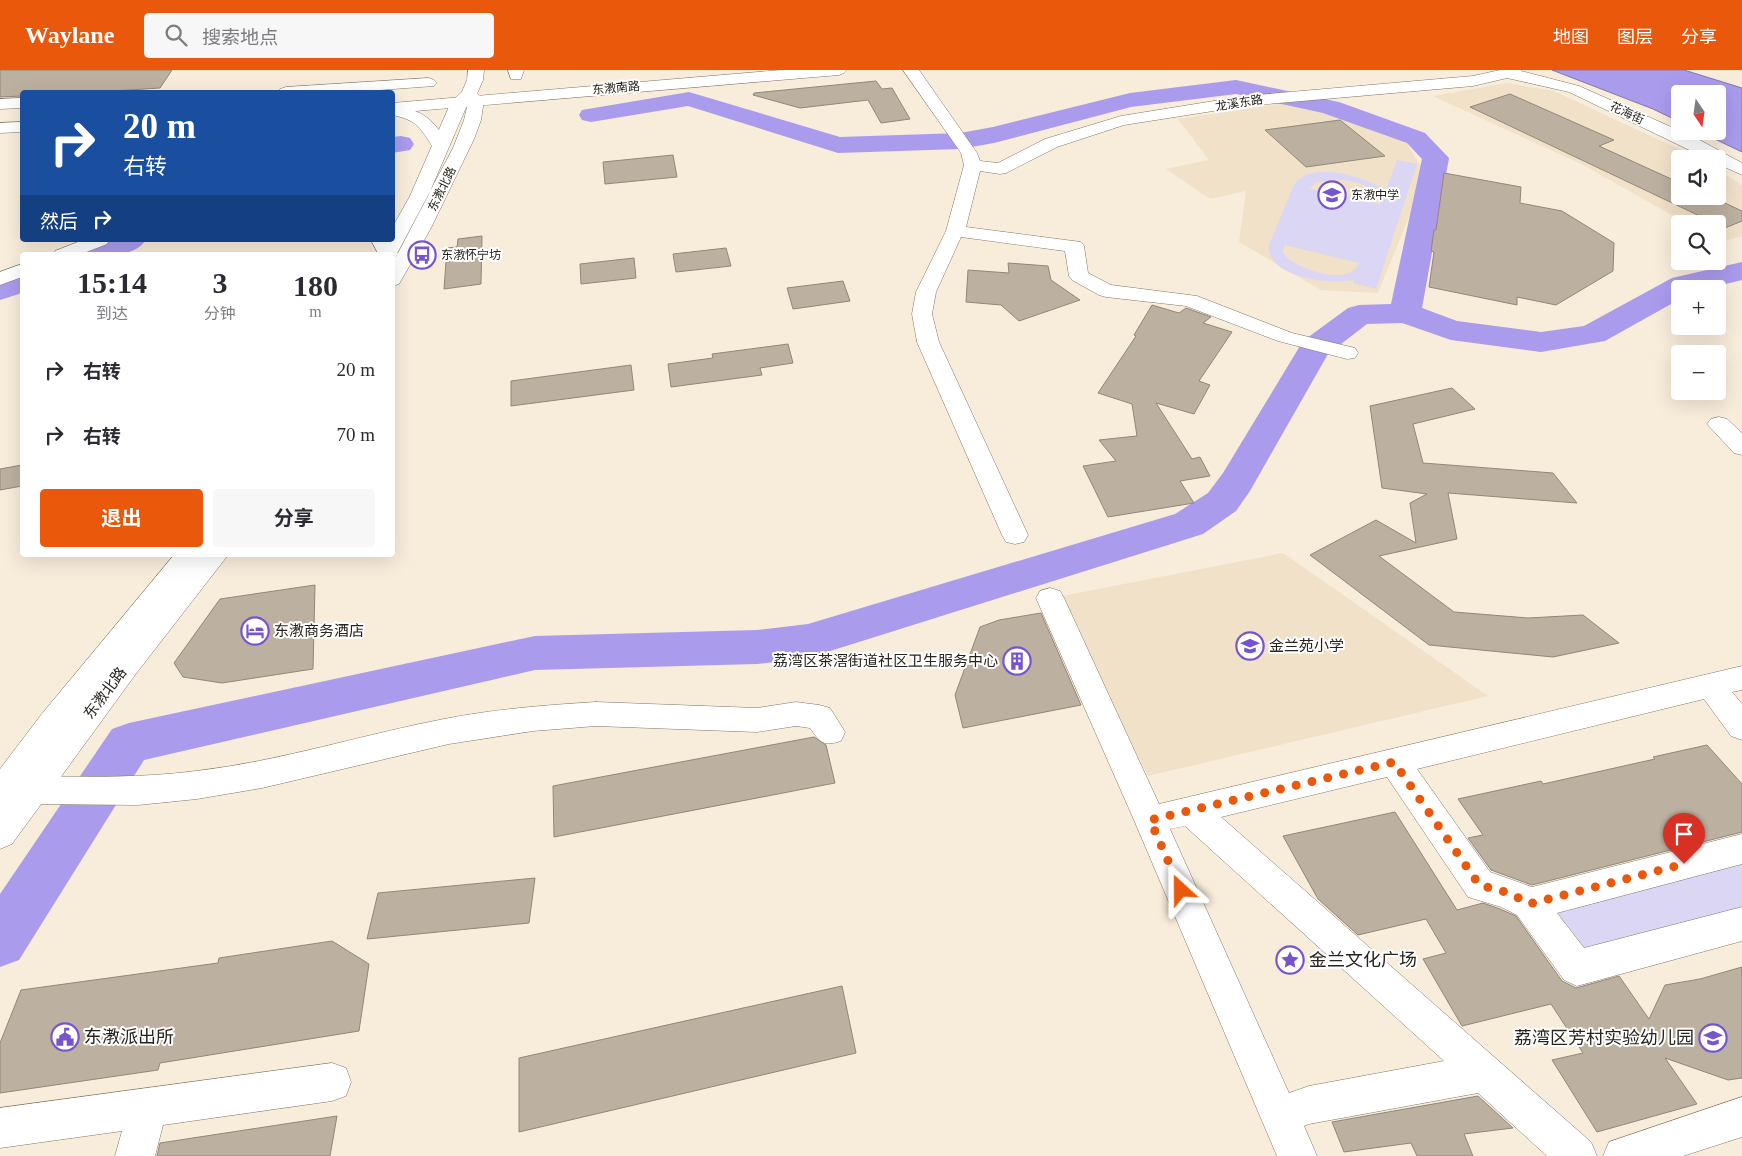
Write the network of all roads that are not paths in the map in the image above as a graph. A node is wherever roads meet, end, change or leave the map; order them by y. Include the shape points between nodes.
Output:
1 (476, 70) edge
2 (766, 70) edge
3 (839, 70) edge
4 (911, 70) edge
5 (1510, 72) edge
6 (429, 83) dead end
7 (318, 90) edge
8 (533, 95) junction
9 (468, 98) junction
10 (395, 101) edge
11 (20, 103) edge
12 (0, 104) edge
13 (395, 109) edge
14 (395, 110) edge
15 (20, 120) edge
16 (0, 121) edge
17 (20, 127) edge
18 (0, 128) edge
19 (469, 130) junction
20 (440, 145) junction
21 (971, 159) junction
22 (1742, 170) edge
23 (955, 231) junction
24 (395, 234) edge
25 (95, 242) edge
26 (70, 252) edge
27 (20, 271) edge
28 (395, 275) edge
29 (0, 279) edge
30 (1347, 353) dead end
31 (1719, 424) dead end
32 (1742, 447) edge
33 (1014, 534) dead end
34 (187, 557) edge
35 (213, 557) edge
36 (1050, 598) dead end
37 (1742, 678) edge
38 (1710, 686) junction
39 (1742, 727) edge
40 (830, 732) dead end
41 (1394, 762) junction
42 (33, 790) junction
43 (0, 794) edge
44 (1191, 811) junction
45 (1150, 820) junction
46 (0, 834) edge
47 (1742, 848) edge
48 (1529, 904) junction
49 (1742, 924) edge
50 (1485, 1073) junction
51 (332, 1082) dead end
52 (148, 1108) junction
53 (1280, 1116) junction
54 (1742, 1117) edge
55 (0, 1128) edge
56 (135, 1156) edge
57 (1297, 1156) edge
58 (1577, 1156) edge
59 (1623, 1156) edge

1 - 9 street, 东漖北路
2 - 9 street, 东漖南路
3 - 8 street, 东漖南路
4 - 21 street
5 - 21 street, 龙溪东路 via 1459,82 1245,101 1121,121 1051,143 1000,169
5 - 22 street, 花海街 via 1574,89 1690,142
6 - 7 street
8 - 9 street, 东漖南路
8 - 19 street via 499,106
9 - 10 street, 东漖南路
9 - 13 street, 东漖南路
9 - 19 street, 东漖北路 via 473,119
9 - 20 street, 东漖北路
11 - 12 street
14 - 20 street via 421,118
15 - 16 street
17 - 18 street
19 - 28 street, 东漖北路 via 426,221
20 - 24 street, 东漖北路 via 419,196
21 - 23 street
23 - 30 street via 1074,246 1079,276 1106,291 1190,300 1285,337
23 - 33 street via 926,292 922,314 928,342
25 - 26 street
27 - 29 street
31 - 32 street
34 - 43 street, 东漖北路 via 52,724
35 - 42 street, 东漖北路 via 125,667
36 - 45 street
37 - 38 street
38 - 39 street
38 - 41 street
40 - 42 street via 820,717 796,714 757,720 596,714 449,731 262,774 197,785 138,791
41 - 44 street
41 - 48 street via 1480,886 1498,888
42 - 46 street, 东漖北路
44 - 45 street
44 - 50 street
45 - 53 street
47 - 48 street
48 - 49 street via 1577,968
50 - 53 street via 1309,1105
50 - 58 street
51 - 52 street
52 - 55 street
52 - 56 street
53 - 57 street
54 - 59 street

